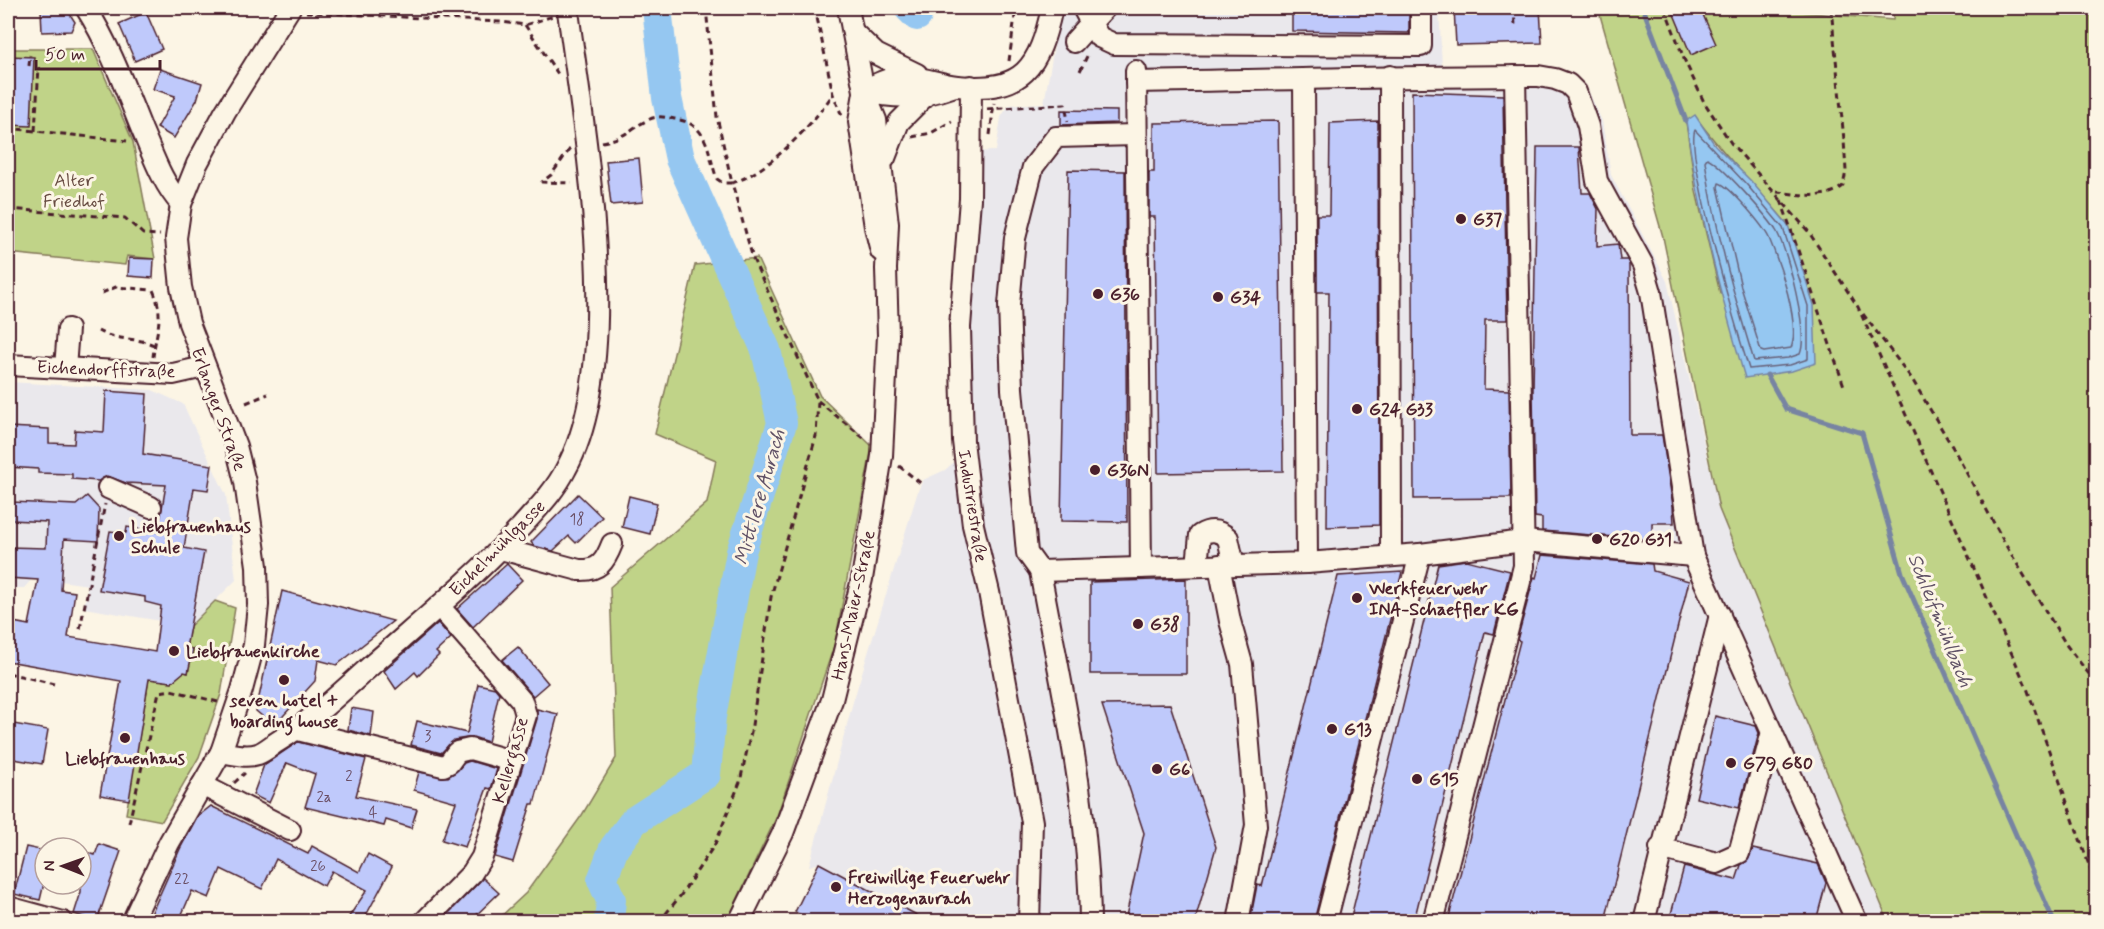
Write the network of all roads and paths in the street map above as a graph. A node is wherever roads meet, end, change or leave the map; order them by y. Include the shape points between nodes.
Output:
1 (86, 8) edge
2 (706, 8) edge
3 (814, 8) edge
4 (848, 8) edge
5 (1016, 8) edge
6 (1052, 8) edge
7 (1105, 8) edge
8 (1421, 8) edge
9 (1514, 8) edge
10 (1665, 8) edge
11 (1831, 8) edge
12 (289, 9) edge
13 (568, 11) joint
14 (1087, 15) edge
15 (525, 25) junction
16 (1515, 26) dead end
17 (853, 32) junction
18 (1074, 42) dead end
19 (1011, 54) dead end
20 (30, 55) dead end
21 (1390, 76) junction
22 (1515, 76) junction
23 (1304, 80) junction
24 (562, 81) dead end
25 (964, 86) junction
26 (926, 88) junction
27 (864, 91) junction
28 (993, 107) junction
29 (1067, 110) dead end
30 (971, 113) junction
31 (8, 128) edge
32 (15, 129) junction
33 (35, 131) junction
34 (1136, 135) junction
35 (908, 136) dead end
36 (146, 140) junction
37 (989, 142) dead end
38 (586, 144) junction
39 (883, 167) junction
40 (590, 183) junction
41 (732, 183) junction
42 (8, 184) edge
43 (1775, 192) junction
44 (1779, 196) junction
45 (181, 204) junction
46 (8, 209) edge
47 (162, 235) dead end
48 (886, 269) junction
49 (8, 286) edge
50 (18, 287) dead end
51 (102, 292) dead end
52 (1858, 307) junction
53 (68, 328) dead end
54 (8, 329) edge
55 (14, 330) dead end
56 (98, 331) dead end
57 (154, 345) junction
58 (153, 358) dead end
59 (8, 365) edge
60 (204, 367) junction
61 (65, 368) junction
62 (1844, 386) dead end
63 (268, 394) dead end
64 (246, 403) dead end
65 (108, 488) joint
66 (150, 507) dead end
67 (1524, 541) junction
68 (612, 544) dead end
69 (501, 549) junction
70 (1420, 554) junction
71 (1391, 556) junction
72 (1694, 556) junction
73 (1307, 563) junction
74 (1227, 565) junction
75 (1197, 566) junction
76 (1141, 568) junction
77 (1040, 571) junction
78 (439, 606) junction
79 (1719, 615) junction
80 (80, 629) dead end
81 (8, 673) edge
82 (2097, 683) edge
83 (54, 684) dead end
84 (223, 704) dead end
85 (298, 729) junction
86 (1772, 732) junction
87 (221, 752) junction
88 (512, 761) junction
89 (202, 785) junction
90 (129, 823) dead end
91 (290, 830) dead end
92 (1660, 848) junction
93 (2097, 885) edge
94 (8, 907) edge
95 (63, 921) edge
96 (132, 921) edge
97 (424, 921) edge
98 (658, 921) edge
99 (739, 921) edge
100 (1029, 921) edge
101 (1090, 921) edge
102 (1238, 921) edge
103 (1326, 921) edge
104 (1433, 921) edge
105 (1644, 921) edge
106 (1857, 921) edge

1 - 36 street via 103,34
2 - 41 path via 717,117
3 - 41 path via 833,94 806,129 758,170
4 - 17 street, Hans-Maier-Straße
5 - 19 path
6 - 25 street via 1038,57 1021,77 988,86
7 - 14 street
8 - 14 street via 1421,45 1120,44 1100,37
9 - 16 path
10 - 43 path via 1704,102 1731,143
11 - 43 path via 1845,150 1843,186 1834,194 1814,196
12 - 15 path
12 - 45 street, Erlanger Straße via 225,112
13 - 15 path
13 - 38 street, Eichelmühlgasse
14 - 18 street
15 - 24 path
17 - 26 street via 876,54
17 - 27 street, Hans-Maier-Straße
20 - 33 path via 30,67 38,68
21 - 22 street
21 - 23 street
21 - 71 street
22 - 67 street
22 - 72 street via 1555,79 1576,92 1588,126 1597,181 1643,266
23 - 34 street via 1136,76
23 - 73 street
25 - 26 street
25 - 30 street, Industriestraße
26 - 27 street via 895,78
26 - 39 street via 899,122
27 - 39 street, Hans-Maier-Straße via 876,120
27 - 48 street, Hans-Maier-Straße via 860,122 875,227
28 - 29 path via 1065,104
28 - 30 path
28 - 37 path
30 - 35 path via 931,133
30 - 100 street, Industriestraße via 970,199 960,327 963,441 973,525 1032,822
31 - 32 path
32 - 33 path
32 - 42 path
33 - 36 path via 133,142
34 - 76 street
34 - 77 street via 1056,137 1033,166 1015,238 1009,304 1012,389 1028,553
36 - 45 street via 172,195
38 - 40 street, Eichelmühlgasse
38 - 40 path via 576,144 568,150 542,182
38 - 41 path via 627,136 658,116 691,121 698,126 717,179
39 - 48 street, Hans-Maier-Straße via 888,224
40 - 69 street, Eichelmühlgasse via 596,324 587,420 553,491
41 - 98 path via 753,259 818,401 816,436 771,597 740,782 715,844 681,895
43 - 44 path
44 - 52 path via 1832,264
44 - 62 path
45 - 60 street, Erlanger Straße via 176,238 181,286
46 - 47 path via 125,218 143,234
48 - 99 street, Hans-Maier-Straße via 888,335 882,456 862,579 832,700 783,833
49 - 50 path
51 - 57 path via 116,287 153,290 161,324
52 - 82 path via 1912,380 2067,646
52 - 93 path via 2027,688
53 - 61 street
54 - 55 path
56 - 57 path via 110,338
57 - 58 path
59 - 61 street, Eichendorffstraße
60 - 61 street, Eichendorffstraße via 173,374
60 - 87 street, Erlanger Straße via 236,446 257,566 254,645
63 - 64 path
65 - 66 street
65 - 80 path
67 - 70 street
67 - 72 street
67 - 104 street via 1524,566
68 - 69 street via 606,560 589,570
69 - 78 street, Eichelmühlgasse
70 - 71 street
70 - 103 street
71 - 73 street
72 - 79 street
73 - 74 street
74 - 75 street
74 - 75 street via 1228,538 1215,531 1200,536
74 - 102 street via 1230,621 1242,664 1256,825
75 - 76 street
76 - 77 street
77 - 101 street via 1088,852
78 - 85 street, Eichelmühlgasse via 332,692
78 - 88 street, Kellergasse via 522,701 526,715
79 - 86 street
79 - 92 street
81 - 83 path
84 - 90 path via 171,690 159,692
85 - 87 street, Eichelmühlgasse via 258,754
85 - 88 street via 443,766 465,749
86 - 92 street via 1738,853 1717,863
86 - 106 street
87 - 89 street, Erlanger Straße
88 - 97 street, Kellergasse via 482,857 472,873
89 - 91 street
89 - 96 street, Erlanger Straße
92 - 105 street
94 - 95 street

